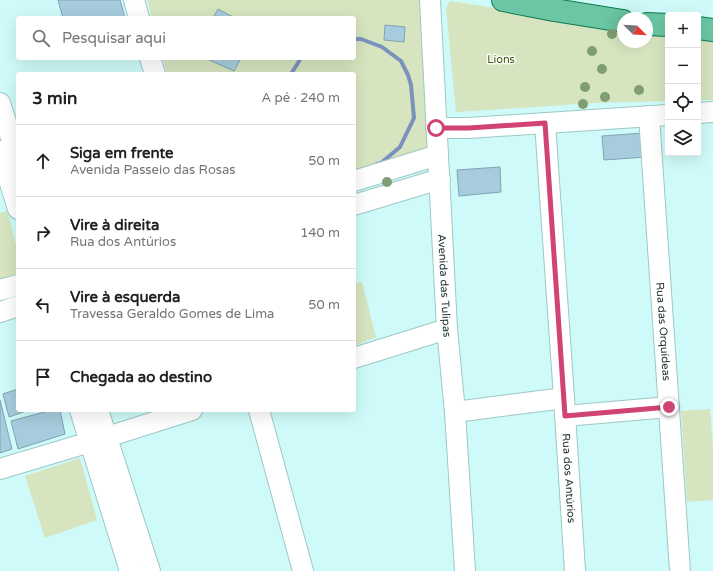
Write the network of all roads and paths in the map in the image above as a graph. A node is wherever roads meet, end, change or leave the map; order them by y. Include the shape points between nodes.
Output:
1 (134, 0) edge
2 (430, 0) edge
3 (503, 0) edge
4 (138, 16) edge
5 (617, 20) edge
6 (653, 24) edge
7 (665, 25) edge
8 (701, 28) edge
9 (713, 30) edge
10 (151, 60) edge
11 (154, 72) edge
12 (0, 103) edge
13 (713, 112) edge
14 (701, 113) edge
15 (658, 116) edge
16 (545, 123) junction
17 (436, 128) junction
18 (4, 130) edge
19 (0, 151) edge
20 (16, 156) edge
21 (438, 156) junction
22 (440, 179) junction
23 (356, 180) edge
24 (16, 203) edge
25 (356, 204) edge
26 (16, 286) edge
27 (0, 290) edge
28 (16, 307) edge
29 (0, 312) edge
30 (447, 329) junction
31 (356, 357) edge
32 (565, 407) junction
33 (669, 407) junction
34 (81, 412) edge
35 (98, 412) edge
36 (186, 412) edge
37 (260, 412) edge
38 (455, 412) junction
39 (99, 440) junction
40 (0, 469) edge
41 (130, 571) edge
42 (150, 571) edge
43 (303, 571) edge
44 (465, 571) edge
45 (575, 571) edge
46 (680, 571) edge

1 - 4 street
2 - 17 street, Avenida das Tulipas
3 - 5 main road
6 - 7 main road
8 - 9 main road
10 - 11 street
12 - 18 street
13 - 14 street
15 - 16 street
15 - 33 street, Rua das Orquídeas
16 - 17 street
16 - 32 street, Rua dos Antúrios
17 - 21 street, Avenida das Tulipas
18 - 20 street
19 - 24 street
21 - 22 street, Avenida das Tulipas
21 - 23 street
22 - 25 street
22 - 30 street, Avenida das Tulipas
26 - 27 street
28 - 29 street
30 - 31 street
30 - 38 street, Avenida das Tulipas
32 - 33 street
32 - 38 street
32 - 45 street, Rua dos Antúrios
33 - 46 street, Rua das Orquídeas
34 - 39 street
35 - 39 street
36 - 39 street
37 - 43 street
38 - 44 street, Avenida das Tulipas
39 - 40 street
39 - 41 street
39 - 42 street

